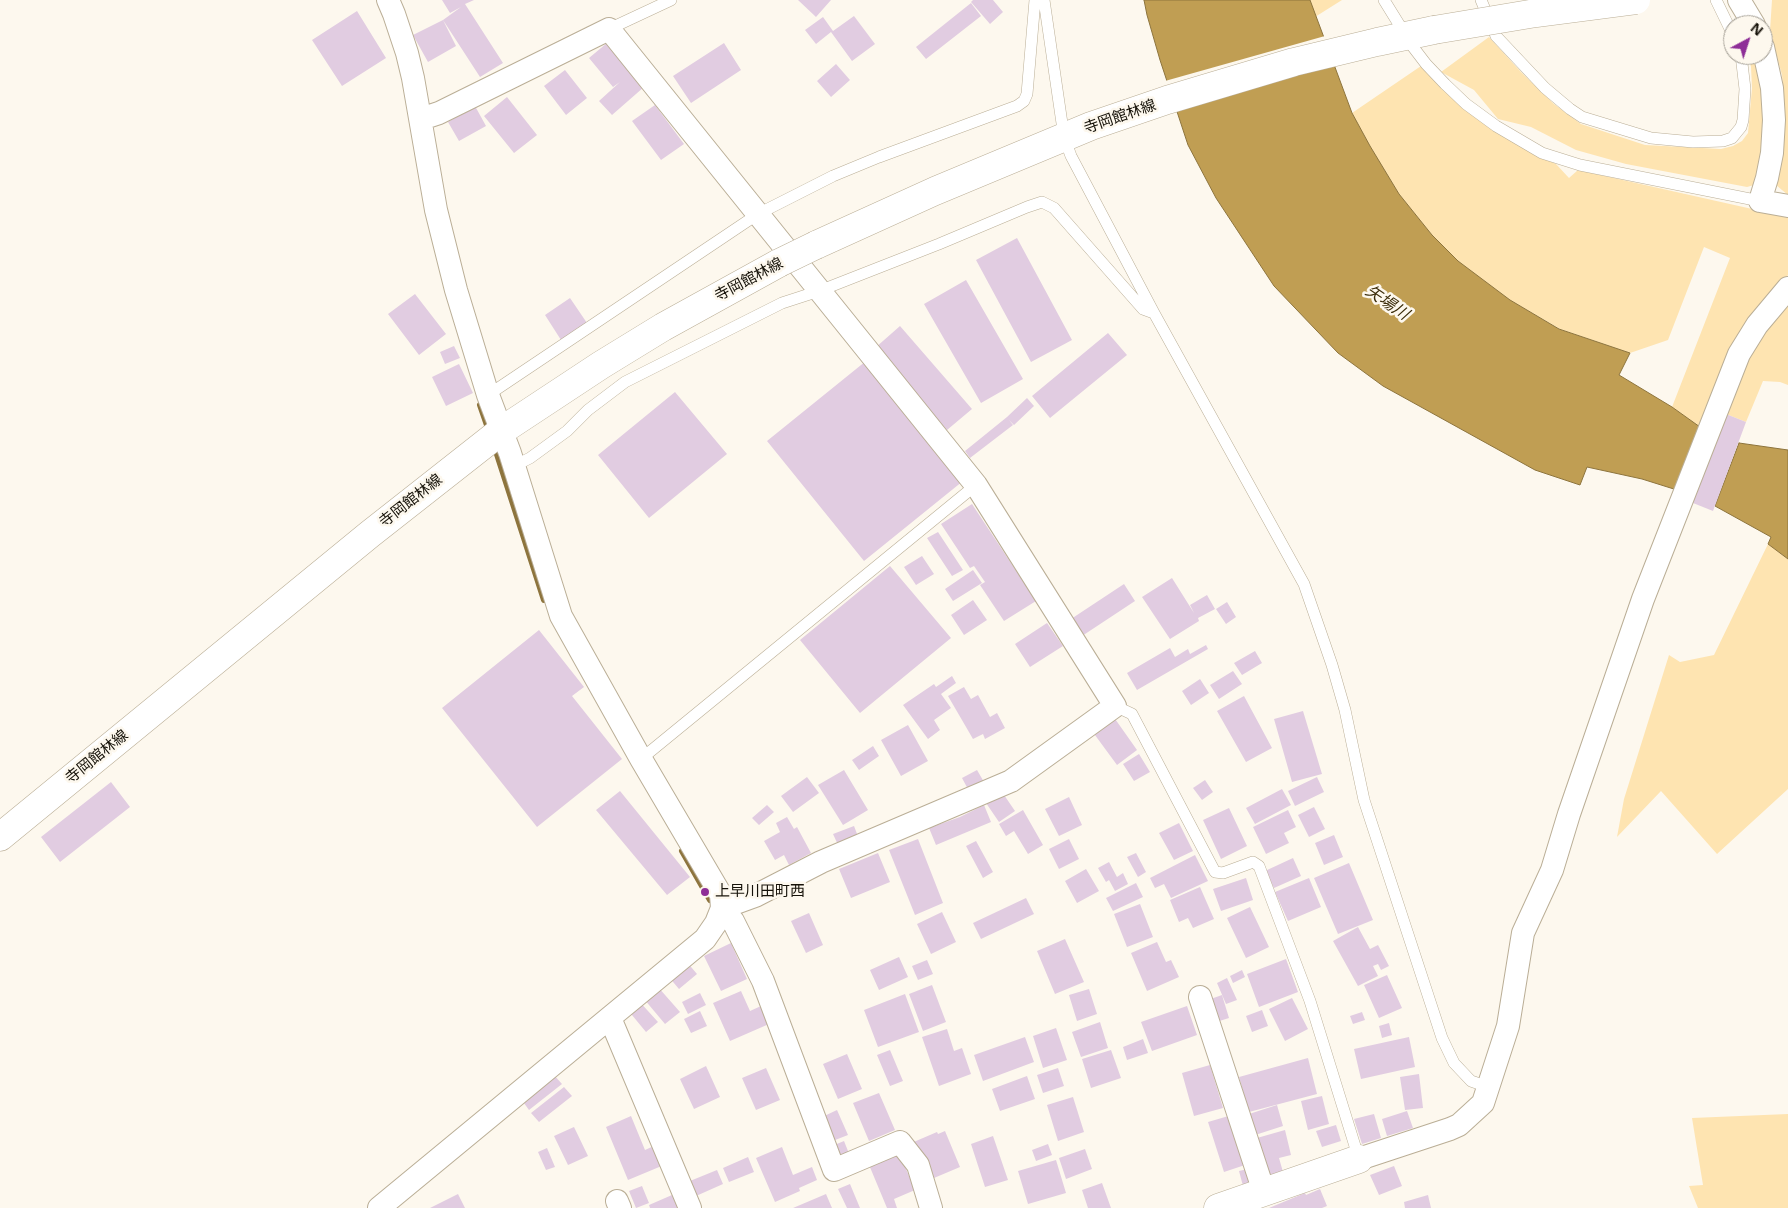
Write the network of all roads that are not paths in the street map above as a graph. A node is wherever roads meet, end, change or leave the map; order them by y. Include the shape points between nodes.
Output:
1 (388, 0) edge
2 (671, 0) edge
3 (1035, 0) edge
4 (1044, 0) edge
5 (1384, 0) edge
6 (1481, 0) edge
7 (1636, 0) edge
8 (1716, 0) edge
9 (1739, 0) edge
10 (1724, 15) edge
11 (1748, 15) edge
12 (609, 29) junction
13 (1407, 36) junction
14 (1742, 65) edge
15 (1767, 65) edge
16 (421, 119) junction
17 (1064, 137) junction
18 (1760, 201) junction
19 (1788, 206) edge
20 (758, 214) junction
21 (1788, 288) edge
22 (819, 291) junction
23 (1154, 313) junction
24 (488, 395) junction
25 (501, 431) junction
26 (514, 466) junction
27 (976, 485) junction
28 (1115, 706) junction
29 (641, 759) junction
30 (0, 837) edge
31 (722, 908) junction
32 (1200, 996) dead end
33 (610, 1018) junction
34 (1488, 1087) junction
35 (1360, 1159) junction
36 (1264, 1192) junction
37 (379, 1208) edge
38 (690, 1208) edge
39 (931, 1208) edge
40 (1218, 1208) edge

1 - 16 street via 407,54
2 - 12 lane
3 - 20 lane via 1024,101 880,156
4 - 17 lane
5 - 13 lane
6 - 14 lane via 1496,36 1545,88 1570,109 1582,117 1651,138 1693,142 1732,138 1743,120
7 - 13 main road, 寺岡館林線, bridge via 1536,13
8 - 10 lane
9 - 11 street
12 - 16 street
12 - 20 street
13 - 17 main road, 寺岡館林線 via 1235,79
13 - 18 lane via 1426,64 1466,104 1542,153 1580,165
15 - 18 street via 1774,120 1772,153
16 - 24 street via 438,219
17 - 23 lane
17 - 25 main road, 寺岡館林線, bridge via 869,220 779,264 601,364
18 - 19 street
20 - 22 street
20 - 24 lane
21 - 34 street via 1757,325 1739,354 1643,599 1552,870 1523,933 1508,1026
22 - 23 lane via 1042,202 1054,208 1142,309
22 - 26 lane via 782,303 625,382 567,431
22 - 27 street
23 - 34 lane via 1304,584 1345,710 1364,800 1442,1038 1454,1063 1471,1081
24 - 25 street
25 - 26 street
25 - 30 main road, 寺岡館林線
26 - 29 street via 561,616
27 - 28 street
27 - 29 lane
28 - 31 street via 1011,781
28 - 35 lane via 1132,714 1215,872 1223,873 1253,862 1259,866 1310,1001
29 - 31 street via 721,895
31 - 33 street via 705,939
31 - 39 street via 733,921 762,981 834,1170 900,1142 918,1165
32 - 36 street
33 - 37 street
33 - 38 street
34 - 35 street via 1482,1103 1459,1125
35 - 36 main road
36 - 40 main road

